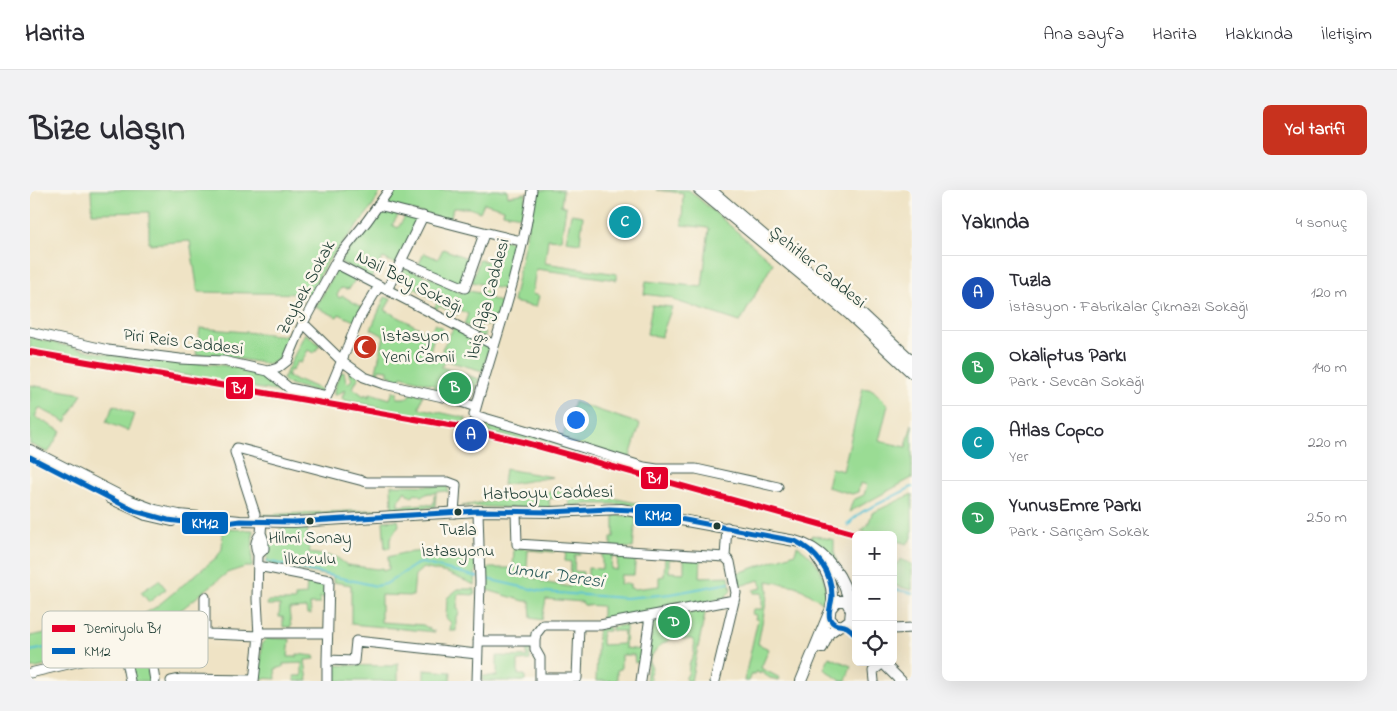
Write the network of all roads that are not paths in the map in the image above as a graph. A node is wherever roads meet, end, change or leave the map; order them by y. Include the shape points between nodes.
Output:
1 (389, 190) edge
2 (532, 190) edge
3 (699, 190) edge
4 (711, 190) edge
5 (378, 205) junction
6 (423, 216) junction
7 (484, 234) junction
8 (522, 241) junction
9 (401, 261) junction
10 (335, 263) junction
11 (383, 288) junction
12 (303, 323) junction
13 (30, 332) edge
14 (494, 345) junction
15 (342, 361) junction
16 (912, 361) edge
17 (268, 371) junction
18 (912, 373) edge
19 (475, 411) junction
20 (30, 450) edge
21 (30, 457) edge
22 (778, 487) dead end
23 (478, 511) junction
24 (516, 512) junction
25 (454, 513) junction
26 (240, 521) junction
27 (258, 521) junction
28 (727, 527) junction
29 (795, 541) junction
30 (725, 557) junction
31 (258, 566) junction
32 (205, 598) dead end
33 (734, 600) junction
34 (830, 610) junction
35 (850, 610) junction
36 (205, 611) edge
37 (650, 616) junction
38 (854, 621) edge
39 (579, 626) junction
40 (840, 626) junction
41 (897, 629) edge
42 (911, 630) edge
43 (852, 632) edge
44 (328, 633) junction
45 (208, 634) edge
46 (259, 635) junction
47 (478, 641) junction
48 (535, 641) junction
49 (477, 654) junction
50 (328, 660) junction
51 (879, 666) edge
52 (887, 666) edge
53 (51, 668) edge
54 (127, 668) edge
55 (153, 668) edge
56 (30, 673) edge
57 (540, 679) edge
58 (254, 680) edge
59 (130, 681) edge
60 (154, 681) edge
61 (171, 681) edge
62 (327, 681) edge
63 (477, 681) edge
64 (641, 681) edge
65 (715, 681) edge
66 (800, 681) edge
67 (808, 681) edge
68 (874, 681) edge
69 (901, 681) edge

1 - 5 street, Zeybek Sokak
2 - 8 street, İbiş Ağa Caddesi
3 - 18 main road, Şehitler Caddesi via 850,315
4 - 16 main road, Şehitler Caddesi via 856,309
5 - 6 street
5 - 10 street, Zeybek Sokak
6 - 7 street
6 - 9 street
7 - 8 street
7 - 9 street via 465,288
8 - 14 street, İbiş Ağa Caddesi via 508,303
9 - 11 street
10 - 11 street, Nail Bey Sokağı
10 - 12 street, Zeybek Sokak
11 - 14 street, Nail Bey Sokağı
11 - 15 street via 359,319
12 - 15 street
12 - 17 street, Zeybek Sokak via 287,361
13 - 17 street, Piri Reis Caddesi via 108,350 223,361
14 - 19 street, İbiş Ağa Caddesi
15 - 17 street, Piri Reis Caddesi via 327,396 289,388
15 - 19 street via 364,377 430,393
19 - 22 street via 644,468 696,469
20 - 26 main road, Hatboyu Caddesi via 144,506 179,515
21 - 26 main road, Hatboyu Caddesi via 146,515 210,524
23 - 24 main road, Hatboyu Caddesi
23 - 25 main road, Hatboyu Caddesi
23 - 47 street
24 - 28 main road, Hatboyu Caddesi via 621,509
24 - 30 street via 517,544
25 - 27 main road, Hatboyu Caddesi
25 - 27 street via 456,485 448,482 367,482 237,448 235,452
26 - 27 main road, Hatboyu Caddesi
27 - 31 street via 261,533 255,548
28 - 29 main road, Hatboyu Caddesi
28 - 30 street
29 - 34 main road, Hatboyu Caddesi via 810,550 825,569 831,587
29 - 35 main road, Hatboyu Caddesi via 812,547 829,563 844,585
30 - 33 street via 730,562 736,593
31 - 44 street via 329,580
31 - 46 street
32 - 36 street
33 - 37 street
33 - 65 street
34 - 35 main road via 834,603 842,600 847,602
34 - 40 main road via 832,622
34 - 66 main road
35 - 38 main road, Hatboyu Caddesi
35 - 40 main road via 850,620
37 - 39 street via 600,626
37 - 64 street
39 - 48 street via 543,625
39 - 57 street via 577,678
40 - 43 main road
40 - 67 main road via 826,637
41 - 42 street
44 - 46 street
44 - 50 street
45 - 46 street
46 - 58 street
47 - 48 street
47 - 49 street
48 - 57 street via 540,658
49 - 50 street via 356,641 354,661
49 - 63 street
50 - 62 street
51 - 68 street via 874,671
52 - 69 main road
53 - 56 street
54 - 59 street
55 - 60 street
58 - 61 street via 181,678

